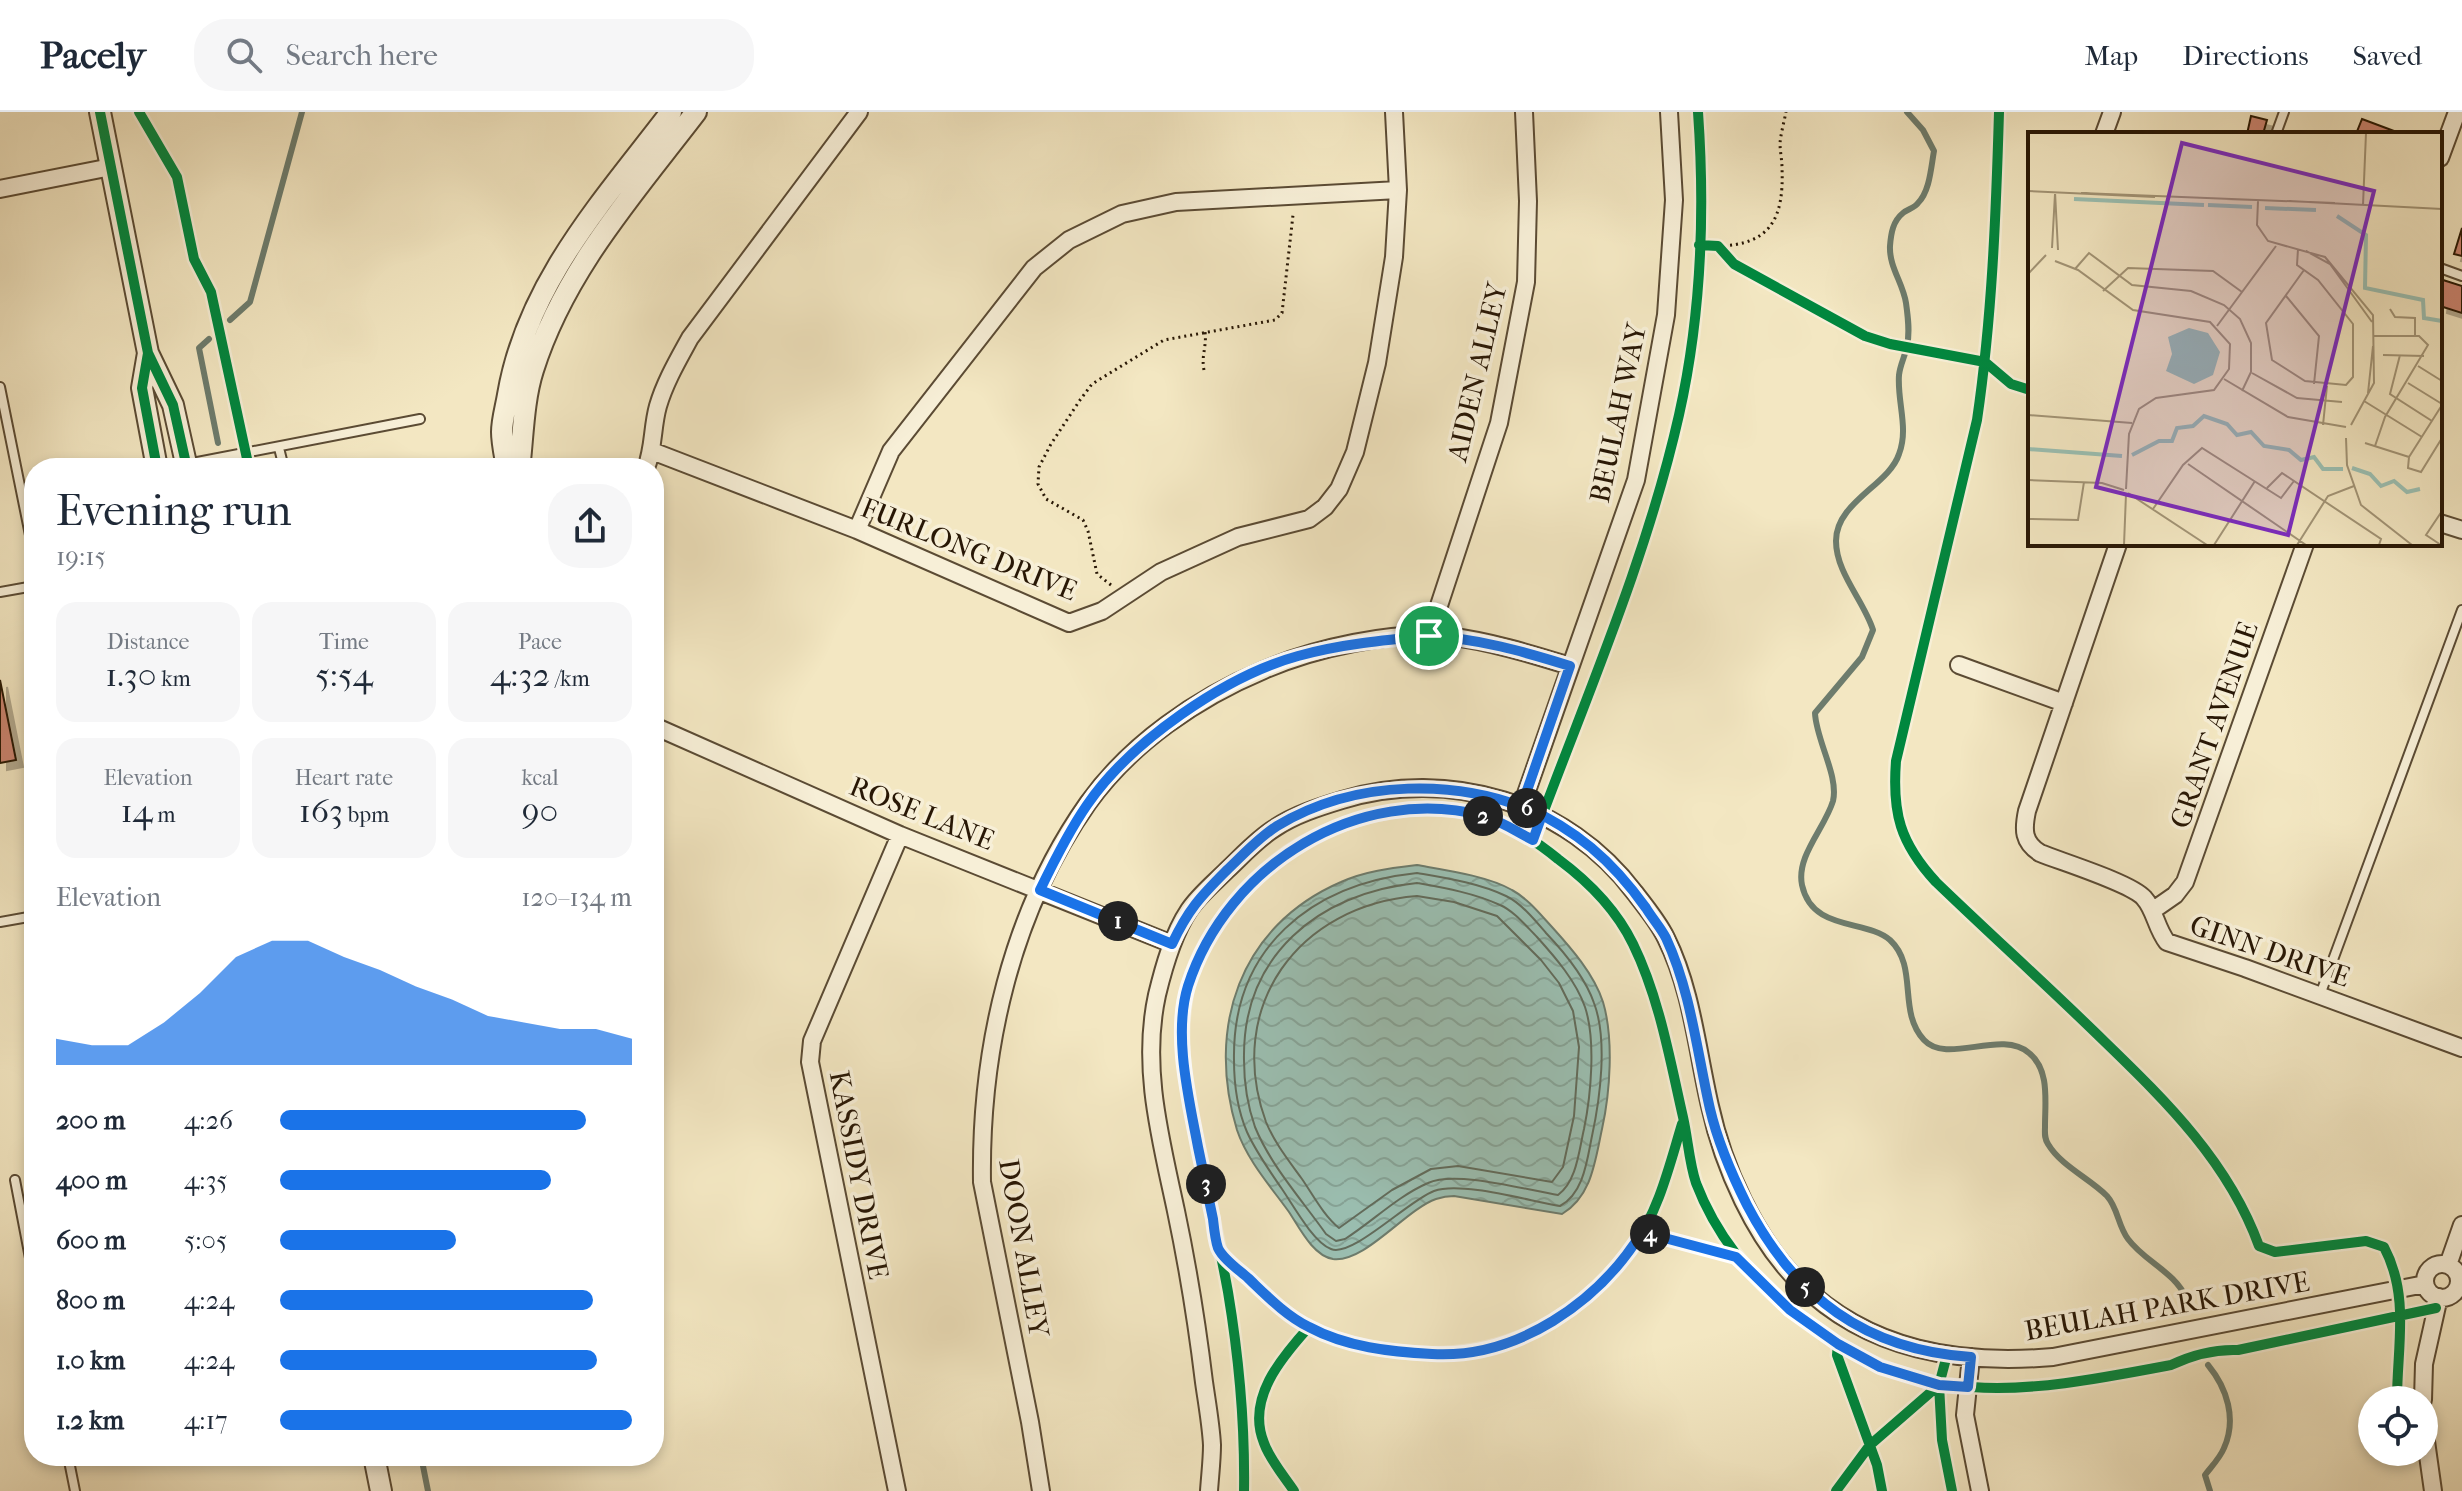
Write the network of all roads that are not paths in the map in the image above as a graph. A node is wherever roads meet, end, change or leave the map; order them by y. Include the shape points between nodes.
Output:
1 (100, 112) edge
2 (671, 112) edge
3 (696, 112) edge
4 (859, 112) edge
5 (1394, 112) edge
6 (1524, 112) edge
7 (1669, 112) edge
8 (2112, 112) edge
9 (2284, 112) edge
10 (2457, 112) edge
11 (2105, 132) edge
12 (2277, 132) edge
13 (2442, 153) edge
14 (111, 167) junction
15 (0, 189) edge
16 (1398, 190) junction
17 (2442, 269) edge
18 (2462, 276) edge
19 (148, 353) junction
20 (0, 387) edge
21 (420, 419) dead end
22 (279, 448) junction
23 (652, 451) junction
24 (155, 458) edge
25 (185, 458) edge
26 (228, 458) edge
27 (282, 458) edge
28 (506, 458) edge
29 (520, 458) edge
30 (650, 458) edge
31 (24, 506) edge
32 (2442, 524) edge
33 (857, 530) junction
34 (2462, 530) edge
35 (2117, 546) edge
36 (2304, 546) edge
37 (24, 588) edge
38 (0, 592) edge
39 (2462, 610) edge
40 (1429, 636) junction
41 (1959, 665) dead end
42 (1570, 666) junction
43 (2064, 703) junction
44 (664, 730) edge
45 (1522, 805) junction
46 (900, 835) junction
47 (1040, 890) junction
48 (2152, 911) junction
49 (24, 918) edge
50 (0, 922) edge
51 (1172, 944) junction
52 (2320, 995) junction
53 (2462, 1048) edge
54 (15, 1180) dead end
55 (2462, 1225) edge
56 (24, 1227) edge
57 (2456, 1272) edge
58 (2425, 1284) junction
59 (2439, 1297) junction
60 (1971, 1357) junction
61 (2423, 1386) edge
62 (70, 1466) edge
63 (376, 1466) edge
64 (2429, 1466) edge
65 (75, 1491) edge
66 (381, 1491) edge
67 (897, 1491) edge
68 (1041, 1491) edge
69 (1209, 1491) edge
70 (1980, 1491) edge
71 (2433, 1491) edge

1 - 14 street
2 - 28 street via 593,213 541,292 511,380 502,432
3 - 29 street via 567,288 532,373
4 - 23 street via 690,338 658,408
5 - 16 street, FURLONG DRIVE
6 - 40 street, AIDEN ALLEY via 1526,282 1499,423
7 - 42 street, BEULAH WAY via 1674,200 1663,330 1636,480
8 - 11 street
9 - 12 lane
10 - 13 street
14 - 15 street
14 - 19 street
16 - 33 street via 1176,202 1122,214 1069,240 1034,268 891,451
16 - 33 street, FURLONG DRIVE via 1394,257 1377,363 1355,452 1339,489 1309,519 1238,537 1161,572 1102,611 1069,623
17 - 18 lane
19 - 24 street via 142,388
19 - 25 street via 173,405
20 - 31 lane
21 - 22 lane
22 - 26 lane
22 - 27 lane
23 - 30 street
23 - 33 street, FURLONG DRIVE
32 - 34 street
35 - 43 street, GINN DRIVE
36 - 48 street, GRANT AVENUE via 2185,882
37 - 38 lane
39 - 52 lane
40 - 42 street, DOON ALLEY
40 - 47 street, DOON ALLEY via 1362,642 1295,657 1233,683 1171,721 1128,758 1089,803
41 - 43 street
42 - 45 street, BEULAH WAY
43 - 48 street, GINN DRIVE via 2027,811 2025,837 2040,853 2137,891
44 - 46 street, ROSE LANE
45 - 51 street, BEULAH PARK DRIVE via 1443,789 1393,789 1316,808 1276,827 1243,854 1195,902
45 - 60 street, BEULAH PARK DRIVE via 1554,820 1608,860 1666,937 1688,998 1726,1165 1778,1258 1823,1303 1866,1331 1906,1346
46 - 47 street, ROSE LANE
46 - 67 street, KASSIDY DRIVE via 812,1041 810,1062
47 - 51 street, ROSE LANE
47 - 68 street, DOON ALLEY via 999,1004 981,1155
48 - 52 street, GINN DRIVE via 2167,942
49 - 50 lane
51 - 69 street, BEULAH PARK DRIVE via 1157,996 1151,1065 1155,1111 1195,1306 1212,1445
52 - 53 street, GINN DRIVE
54 - 56 lane
55 - 57 street
57 - 58 street via 2433,1266
57 - 59 street via 2454,1293
58 - 59 street
58 - 60 street, BEULAH PARK DRIVE via 2094,1351 2018,1360
59 - 61 street
60 - 70 street via 1965,1415
62 - 65 lane
63 - 66 street
64 - 71 street

